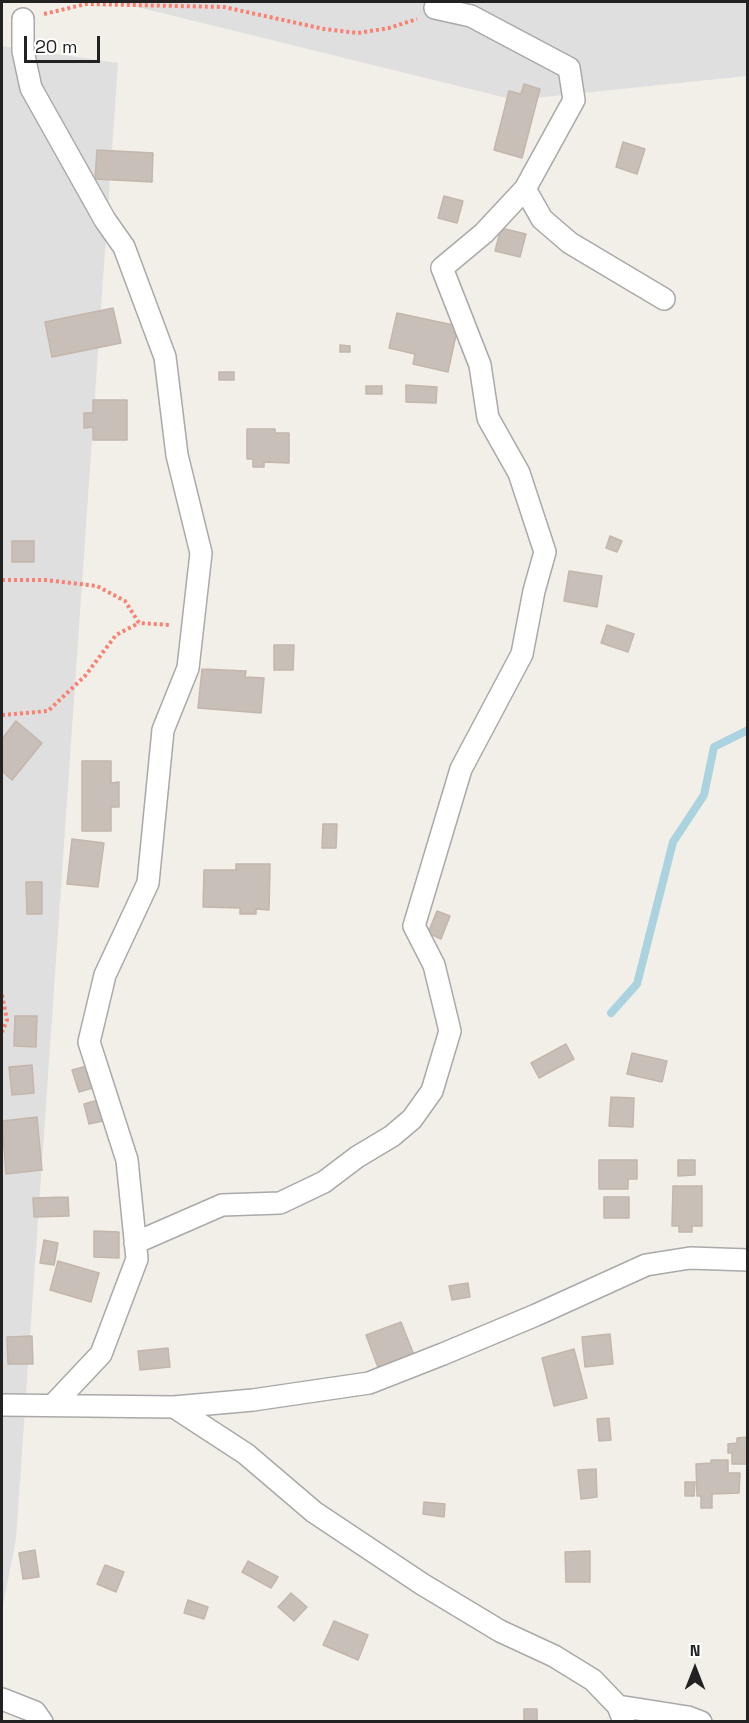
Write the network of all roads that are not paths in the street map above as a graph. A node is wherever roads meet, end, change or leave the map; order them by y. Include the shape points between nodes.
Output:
1 (435, 8) road end
2 (23, 18) road end
3 (525, 189) junction
4 (664, 298) dead end
5 (135, 1243) junction
6 (747, 1260) edge
7 (2, 1405) edge
8 (53, 1405) junction
9 (174, 1407) junction
10 (2, 1699) edge
11 (621, 1714) edge
12 (42, 1722) edge
13 (701, 1722) edge

1 - 3 street via 471,16 569,68 574,100
2 - 5 street via 23,51 31,88 124,247 165,357 177,455 201,553 188,668 164,730 148,883 105,975 88,1042 127,1160
3 - 4 street via 542,219 570,243
3 - 5 street via 484,233 442,268 480,365 488,418 519,473 545,552 522,654 461,770 414,926 434,965 450,1031 432,1091 412,1119 392,1136 324,1182 280,1203 222,1205
5 - 8 street via 137,1259 101,1354
6 - 9 street via 690,1258 646,1264 369,1383
7 - 8 street
8 - 9 street
9 - 11 street via 246,1454 314,1512 422,1584 500,1631 577,1669 593,1680
10 - 12 street via 35,1712
11 - 13 street via 688,1717

